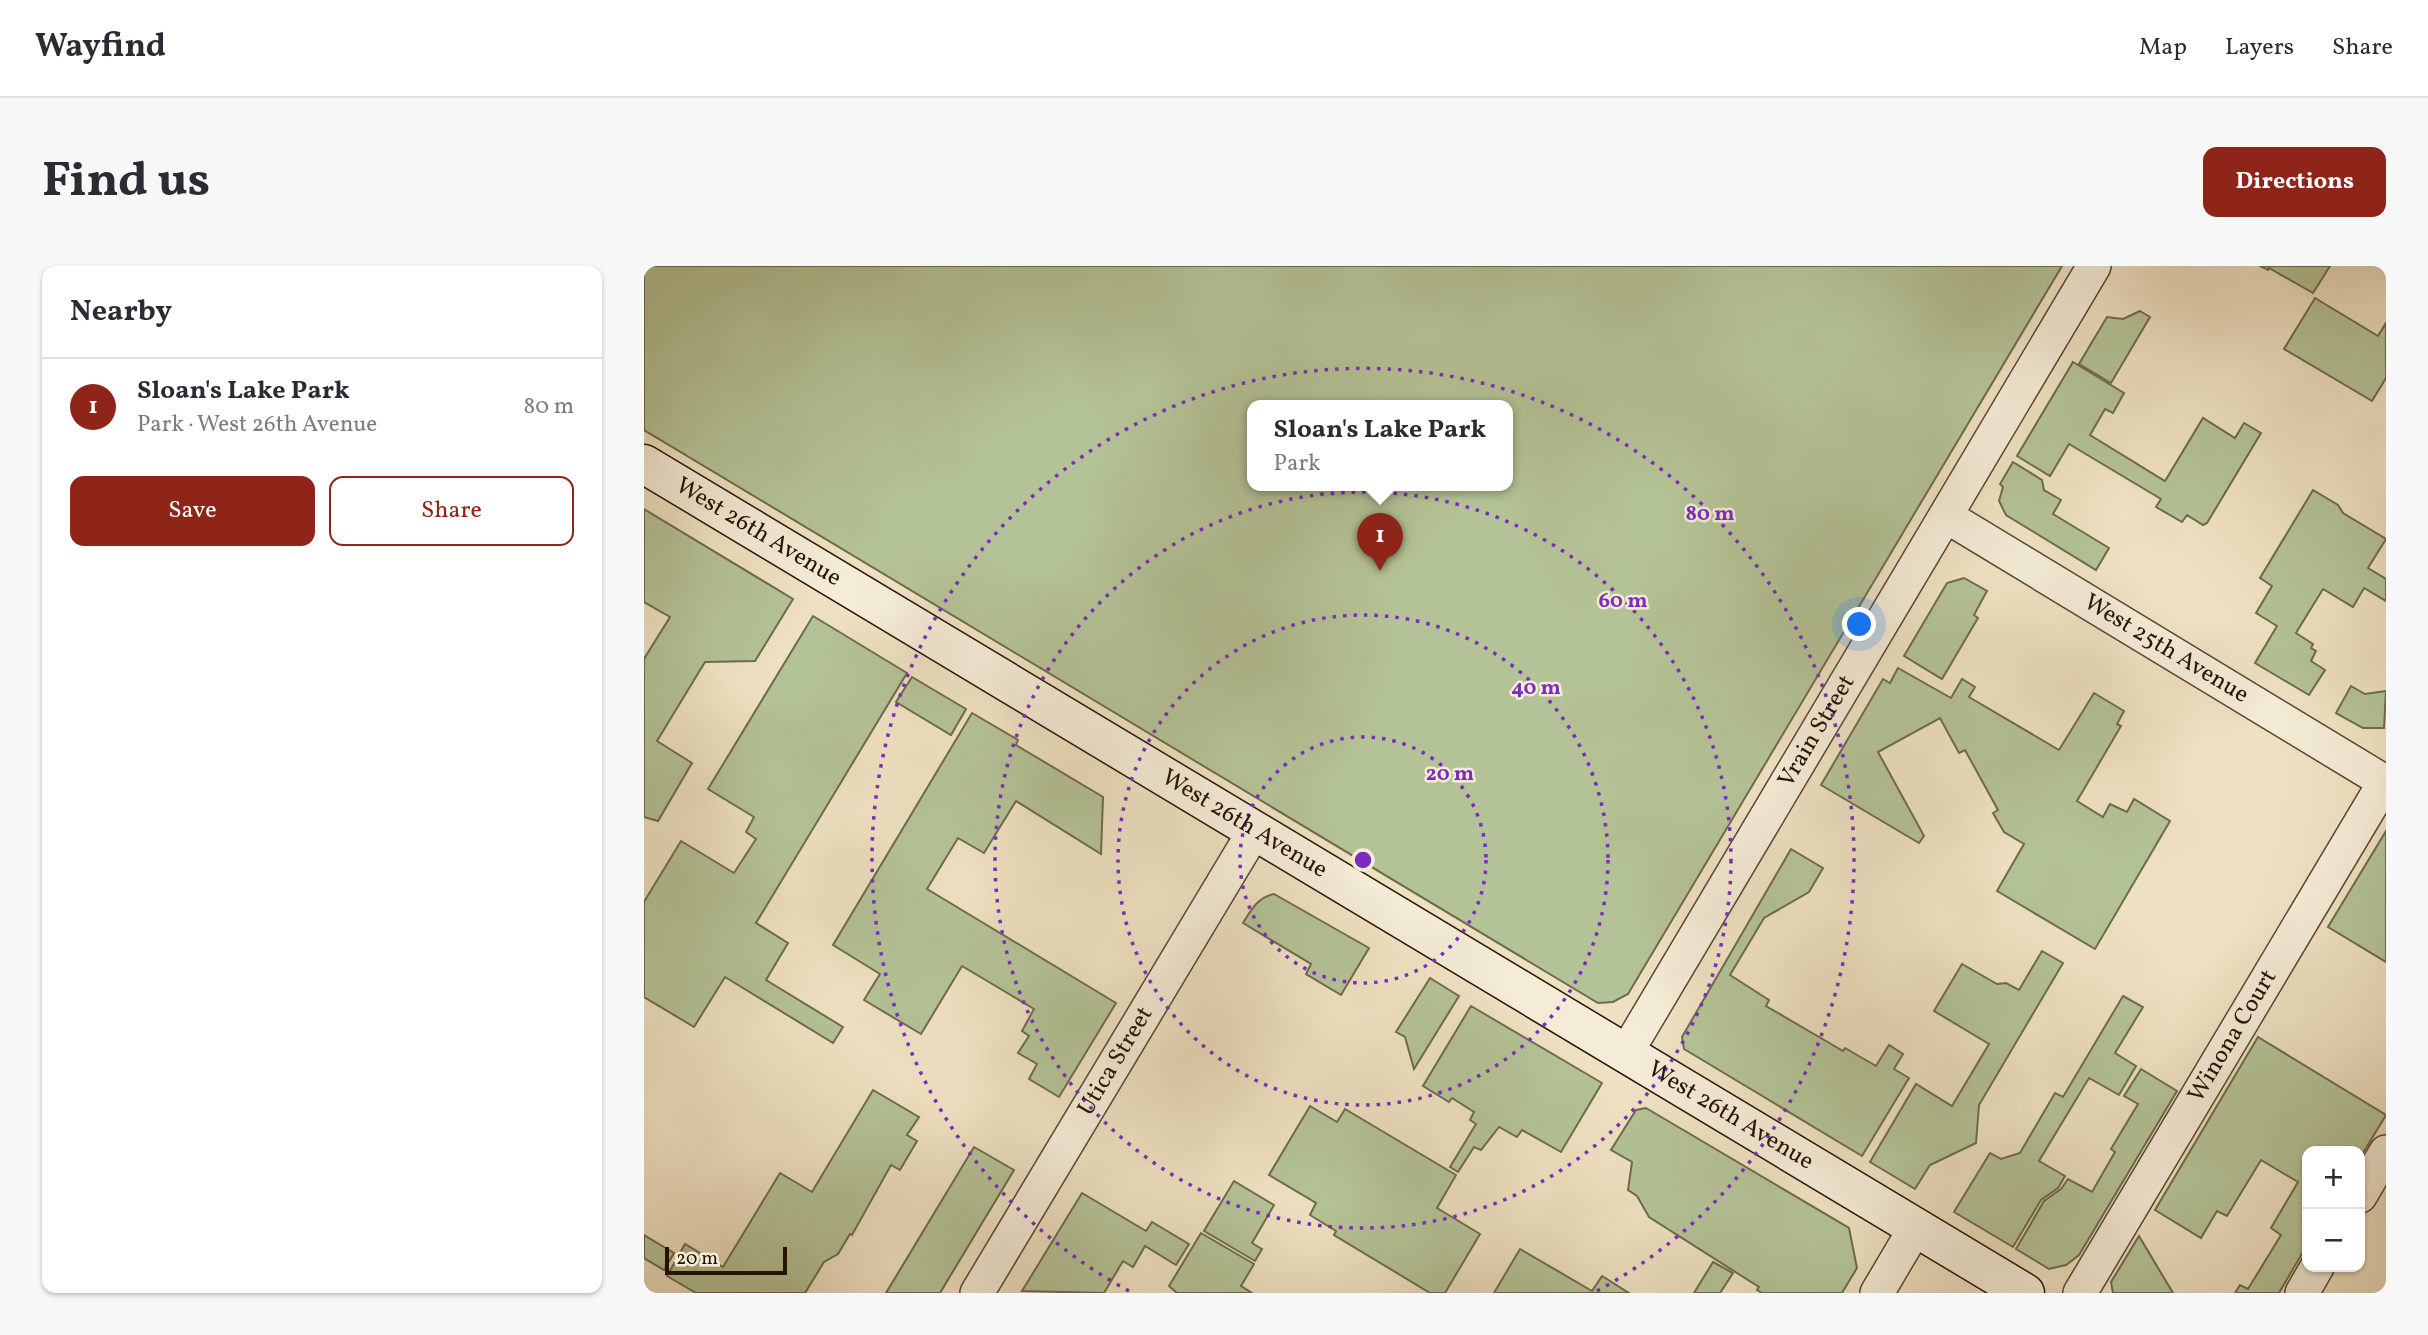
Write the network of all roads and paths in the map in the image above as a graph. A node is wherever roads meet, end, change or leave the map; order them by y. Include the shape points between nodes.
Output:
1 (2094, 266) edge
2 (644, 464) edge
3 (1946, 516) junction
4 (2385, 781) edge
5 (1255, 830) junction
6 (1626, 1053) junction
7 (2386, 1152) edge
8 (2365, 1188) edge
9 (1916, 1227) junction
10 (2314, 1272) edge
11 (977, 1293) edge
12 (1877, 1293) edge
13 (2025, 1293) edge
14 (2080, 1293) edge
15 (2302, 1293) edge

1 - 3 street, Vrain Street
2 - 5 street, West 26th Avenue
3 - 4 street, West 25th Avenue
3 - 6 street, Vrain Street
4 - 14 street, Winona Court
5 - 6 street, West 26th Avenue
5 - 11 street, Utica Street
6 - 9 street, West 26th Avenue
7 - 8 street
9 - 12 street
9 - 13 street, West 26th Avenue
10 - 15 street

